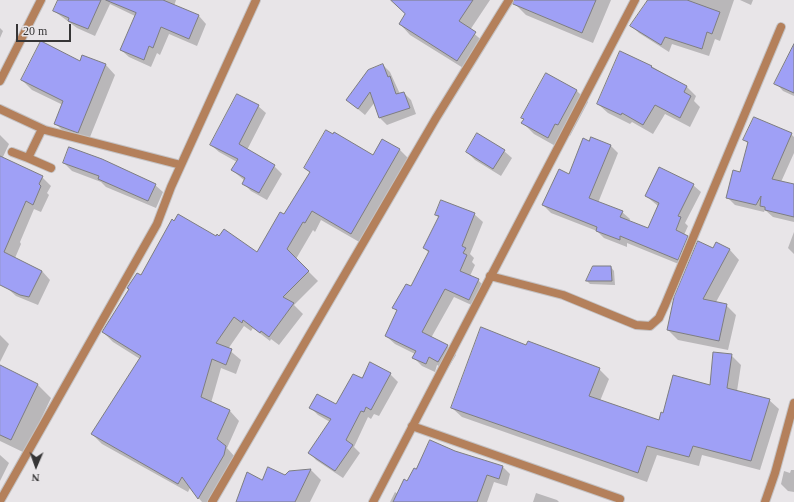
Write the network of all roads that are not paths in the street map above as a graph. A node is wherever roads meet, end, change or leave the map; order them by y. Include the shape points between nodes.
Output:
1 (41, 0) edge
2 (256, 0) edge
3 (509, 0) edge
4 (636, 0) edge
5 (781, 27) dead end
6 (0, 82) edge
7 (0, 109) edge
8 (42, 129) junction
9 (12, 152) dead end
10 (28, 158) junction
11 (181, 165) junction
12 (51, 168) dead end
13 (490, 276) junction
14 (794, 403) edge
15 (412, 426) junction
16 (620, 499) dead end
17 (0, 501) edge
18 (212, 502) edge
19 (373, 502) edge
20 (765, 502) edge

1 - 6 street
2 - 11 street
3 - 18 street via 436,118
4 - 13 street
5 - 13 street via 665,305 659,318 650,326 636,325 563,295
7 - 8 street
8 - 10 street
8 - 11 street
9 - 10 street
10 - 12 street
11 - 17 street via 157,224
13 - 15 street
14 - 20 street
15 - 16 street
15 - 19 street

